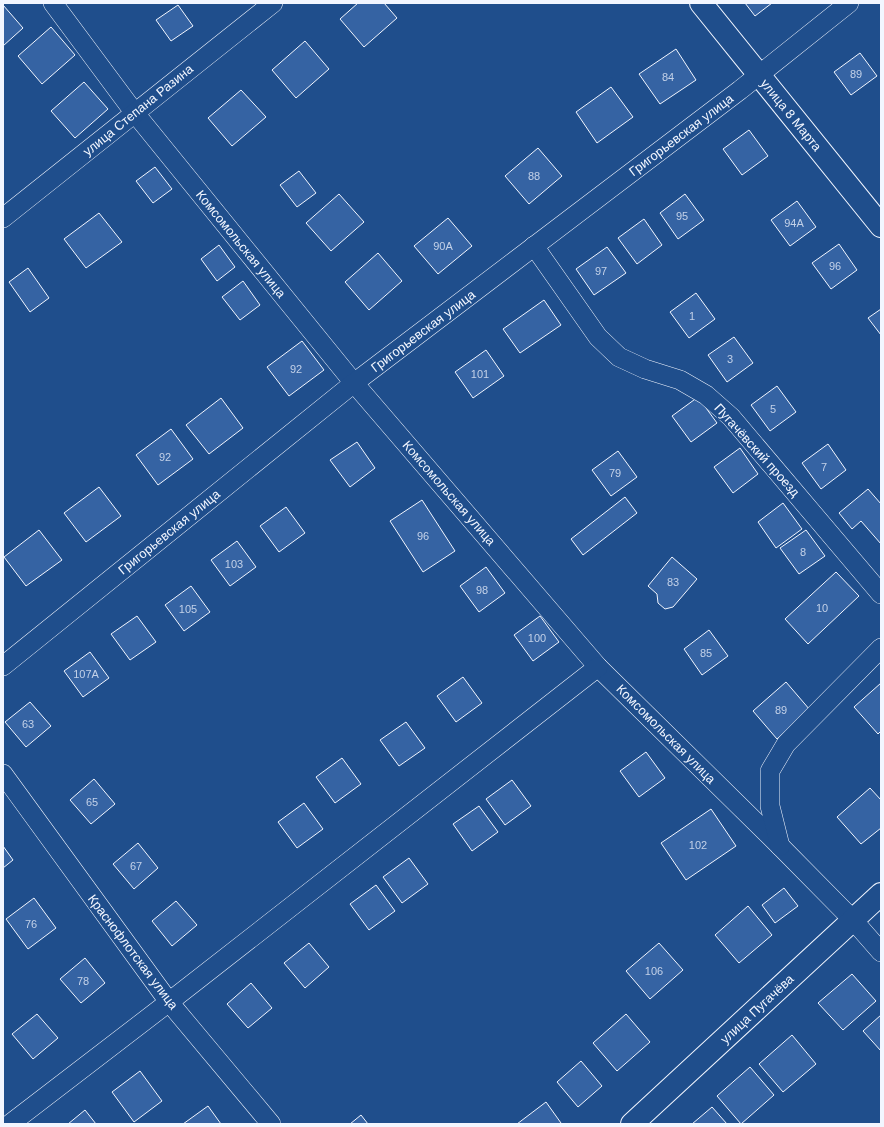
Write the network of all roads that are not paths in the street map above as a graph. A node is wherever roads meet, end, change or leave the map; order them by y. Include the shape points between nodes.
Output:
1 (53, 3) edge
2 (273, 3) edge
3 (701, 3) edge
4 (849, 3) edge
5 (758, 75) junction
6 (134, 112) junction
7 (3, 218) edge
8 (881, 226) edge
9 (534, 246) junction
10 (354, 383) junction
11 (881, 594) edge
12 (881, 648) edge
13 (3, 666) edge
14 (598, 667) junction
15 (3, 774) edge
16 (780, 846) junction
17 (881, 894) edge
18 (854, 920) junction
19 (881, 952) edge
20 (169, 1002) junction
21 (10, 1124) edge
22 (271, 1124) edge
23 (632, 1124) edge

1 - 6 street, Комсомольская улица
2 - 6 street, улица Степана Разина
3 - 5 main road, улица 8 Марта
4 - 5 street, Григорьевская улица
5 - 8 main road, улица 8 Марта
5 - 9 street, Григорьевская улица
6 - 7 street, улица Степана Разина
6 - 10 street, Комсомольская улица
9 - 10 street, Григорьевская улица
9 - 11 street, Пугачёвский проезд via 598,337 619,357 645,369 680,380 706,395 731,418
10 - 13 street, Григорьевская улица
10 - 14 street, Комсомольская улица
12 - 16 street via 786,744 770,771 770,806
14 - 16 street, Комсомольская улица
14 - 20 street
15 - 20 street, Краснофлотская улица
16 - 18 street, Комсомольская улица
17 - 18 main road, улица Пугачёва
18 - 19 street, Комсомольская улица
18 - 23 main road, улица Пугачёва
20 - 21 street
20 - 22 street, Краснофлотская улица

